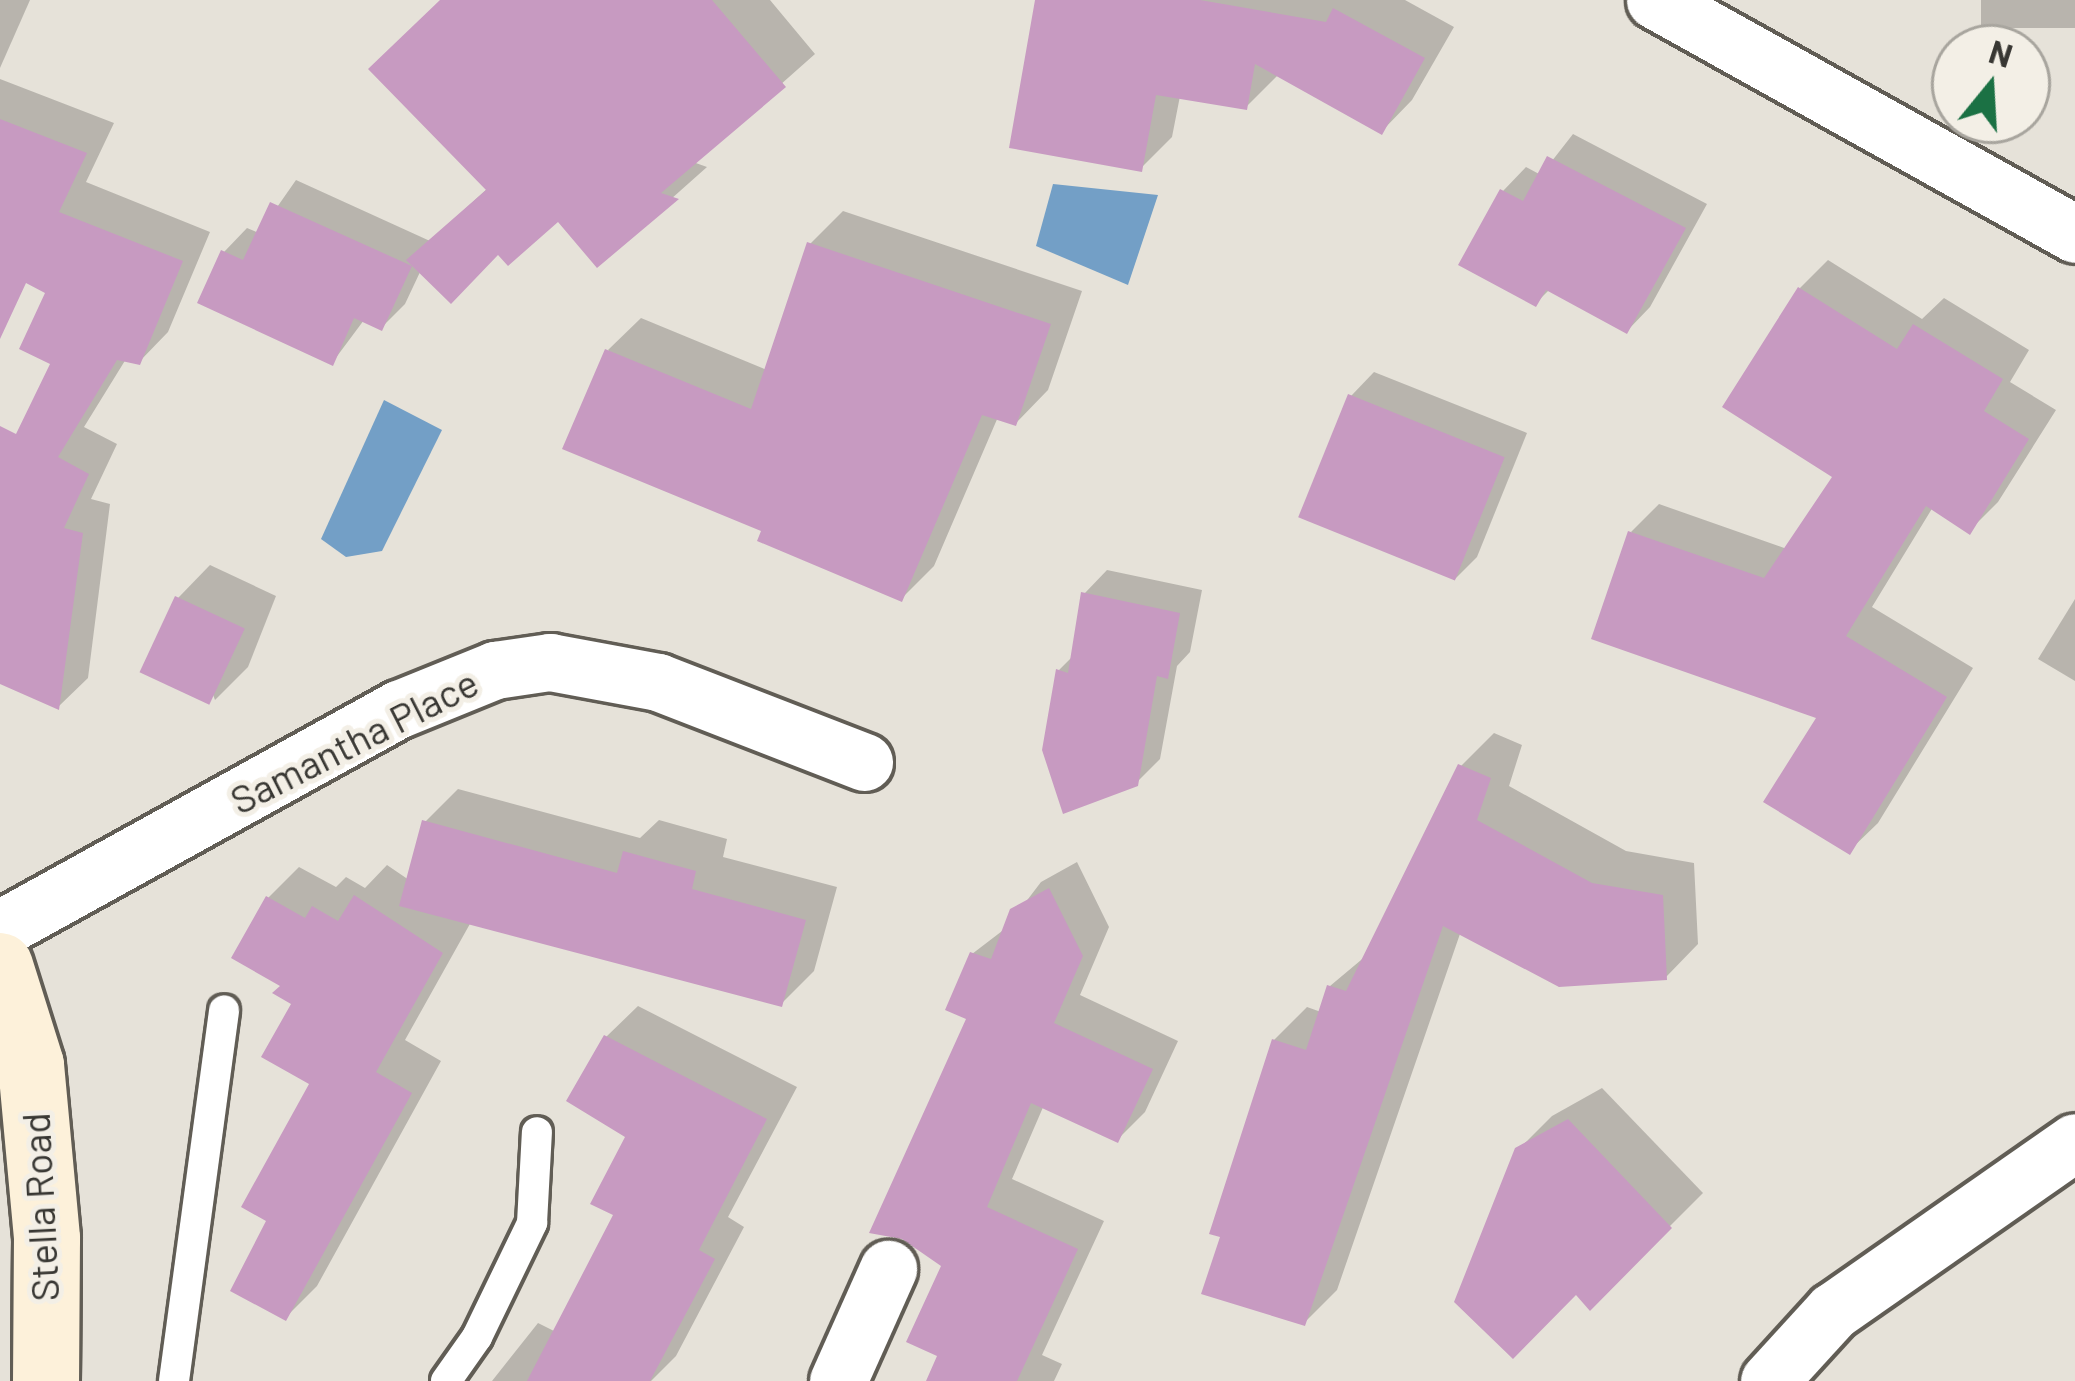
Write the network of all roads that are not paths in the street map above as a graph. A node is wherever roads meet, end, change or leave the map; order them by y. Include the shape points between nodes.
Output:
1 (1654, 0) edge
2 (2075, 233) edge
3 (864, 762) dead end
4 (0, 929) edge
5 (0, 966) edge
6 (224, 1010) dead end
7 (538, 1132) dead end
8 (2075, 1142) edge
9 (888, 1270) dead end
10 (46, 1381) edge
11 (174, 1381) edge
12 (446, 1381) edge
13 (838, 1381) edge
14 (1769, 1381) edge

1 - 2 street
3 - 4 street, Samantha Place via 658,682 550,662 495,670 399,709
5 - 10 main road, Stella Road via 31,1065 47,1239
6 - 11 lane
7 - 12 lane via 532,1223
8 - 14 street via 1833,1311
9 - 13 street

